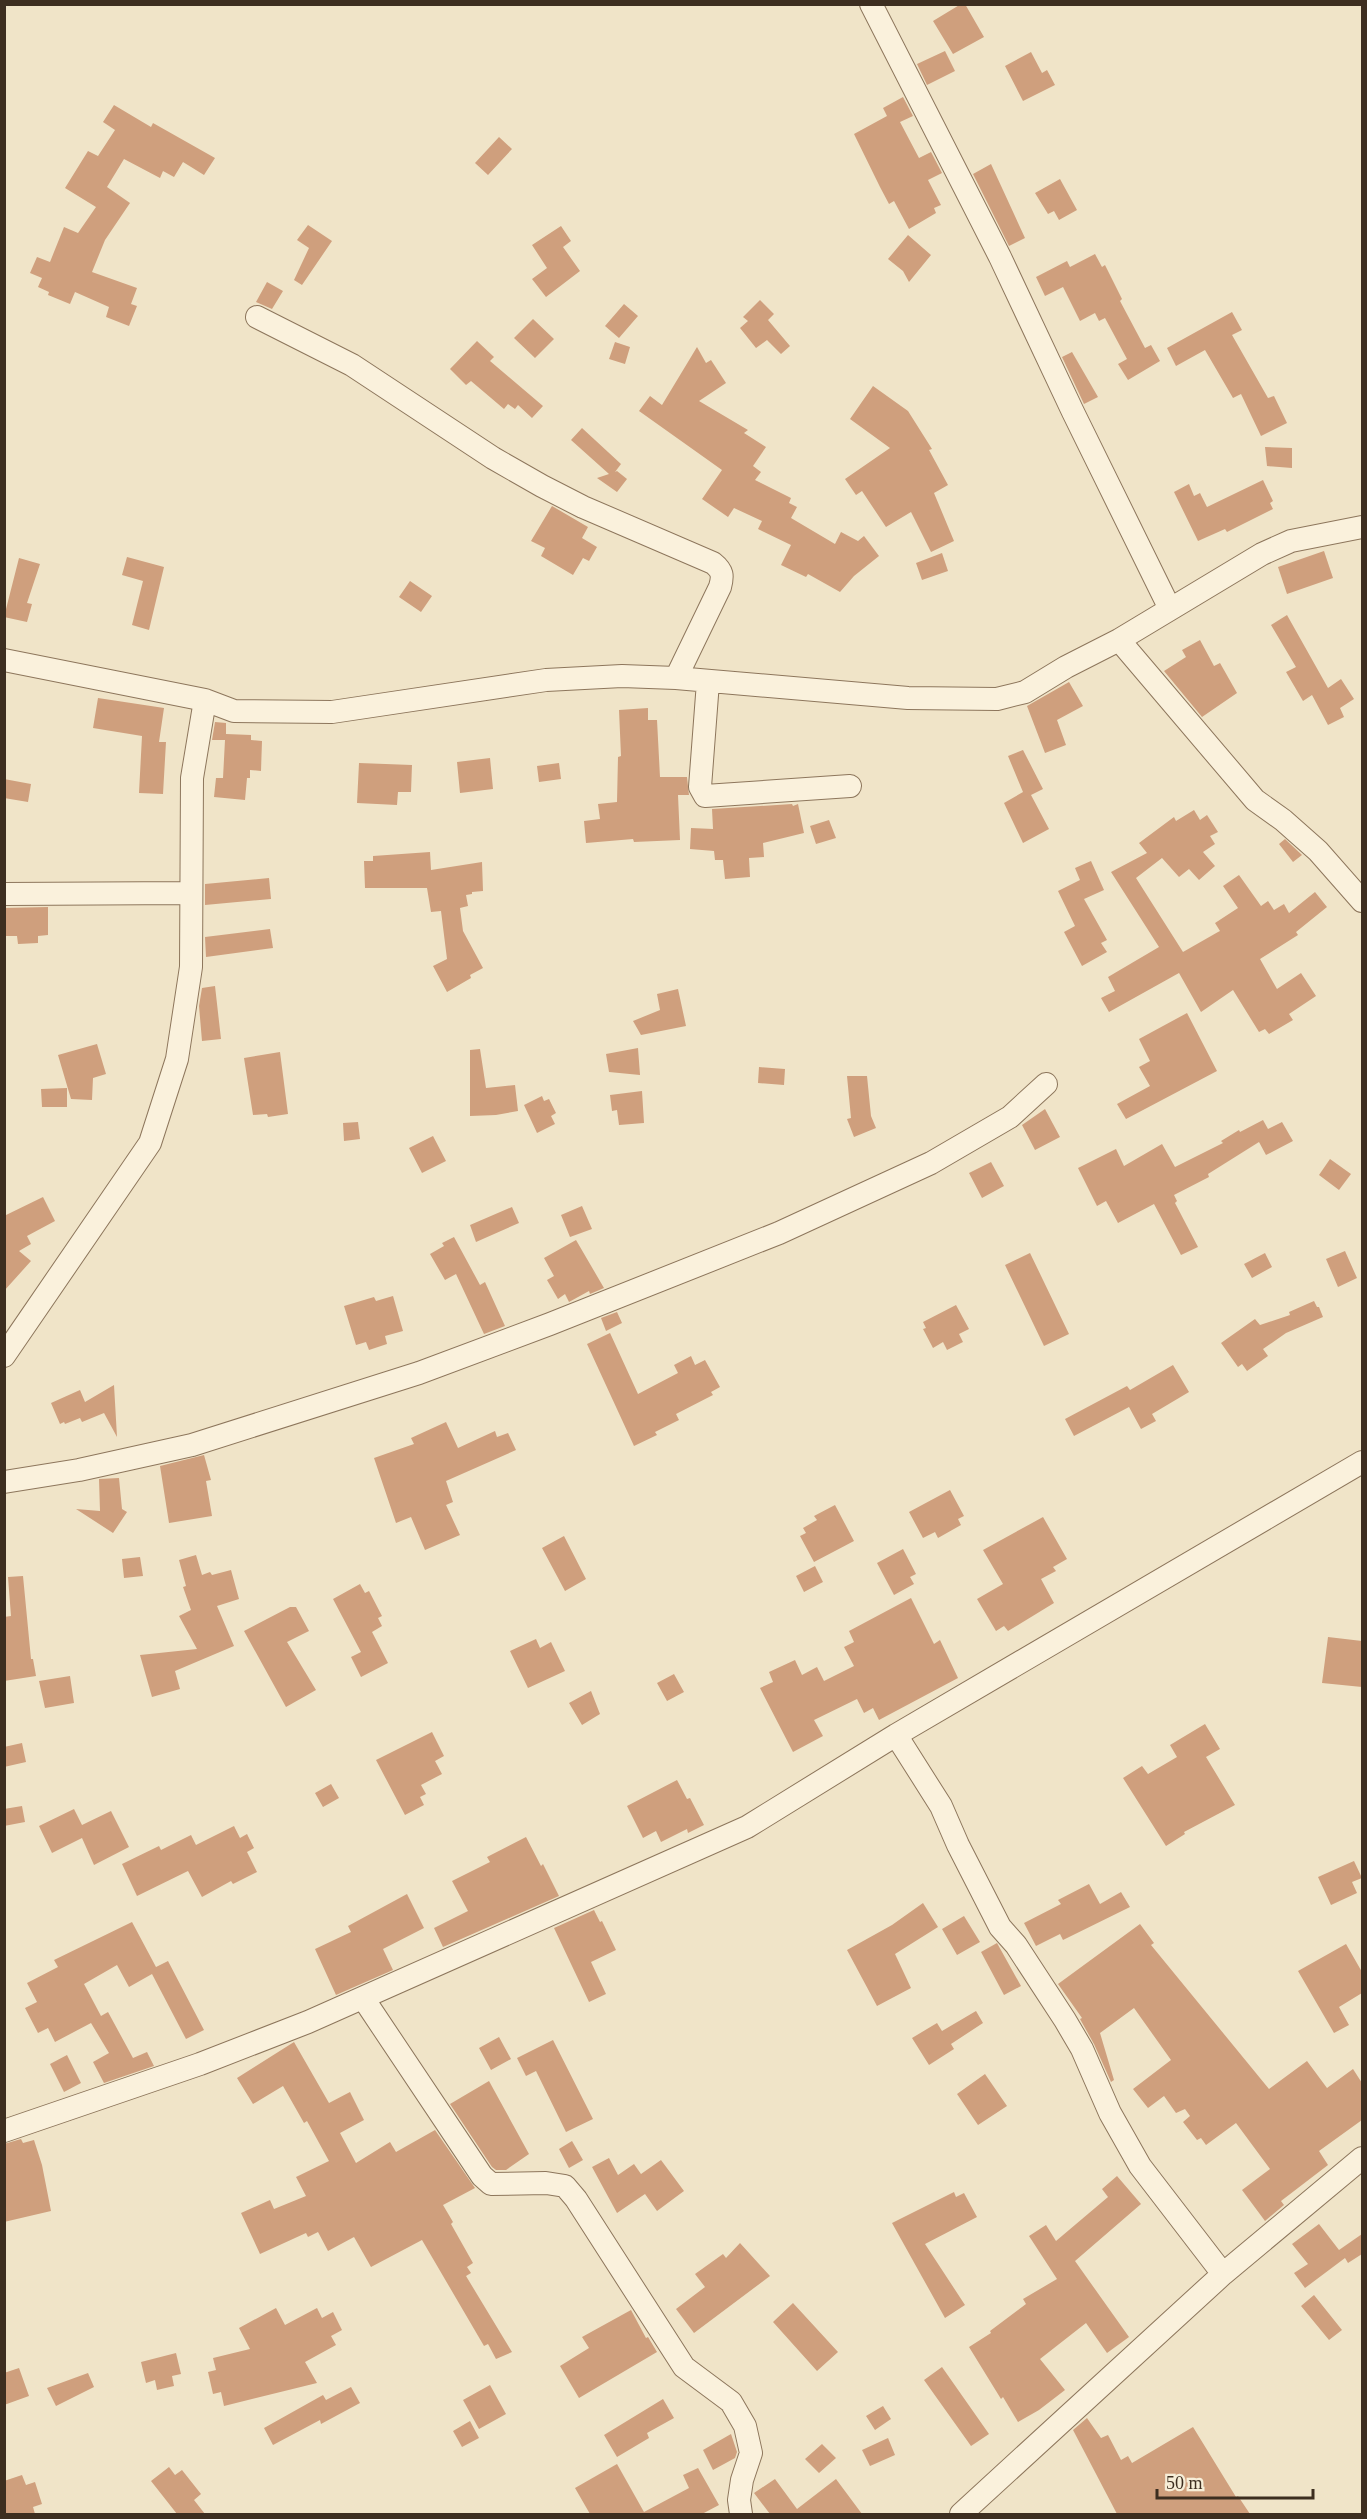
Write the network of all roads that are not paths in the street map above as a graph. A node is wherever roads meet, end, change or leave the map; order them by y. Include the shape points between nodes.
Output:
1 (872, 4) edge
2 (257, 317) dead end
3 (1362, 527) edge
4 (1170, 609) junction
5 (1119, 640) junction
6 (4, 660) edge
7 (676, 678) junction
8 (708, 682) junction
9 (205, 700) junction
10 (850, 786) dead end
11 (191, 893) junction
12 (4, 894) edge
13 (1362, 901) edge
14 (1046, 1084) dead end
15 (4, 1356) edge
16 (1362, 1462) edge
17 (4, 1482) edge
18 (896, 1735) junction
19 (363, 1998) junction
20 (4, 2131) edge
21 (1362, 2158) edge
22 (1223, 2274) junction
23 (741, 2514) edge
24 (962, 2514) edge

1 - 4 street via 1000,256
2 - 7 street via 352,365 542,486 720,569 720,587
3 - 4 street via 1291,541
4 - 5 street
5 - 8 street via 1025,693 997,699 908,698
5 - 13 street via 1255,800 1318,851
6 - 9 street
7 - 8 street
7 - 9 street via 546,680 332,712 234,711
8 - 10 street via 700,787 705,796
9 - 11 street via 192,778
11 - 12 street
11 - 15 street via 191,967 177,1059 150,1143
14 - 17 street via 1010,1117 931,1163 779,1233 550,1324 419,1374 192,1445
16 - 18 street
18 - 19 street via 747,1827
18 - 22 street via 941,1806 1000,1927 1016,1945 1082,2049 1110,2113 1140,2166
19 - 20 street via 200,2064
19 - 23 street via 482,2176 491,2184 565,2186 684,2367 731,2402 745,2426 751,2453 741,2480
21 - 22 street
22 - 24 street

